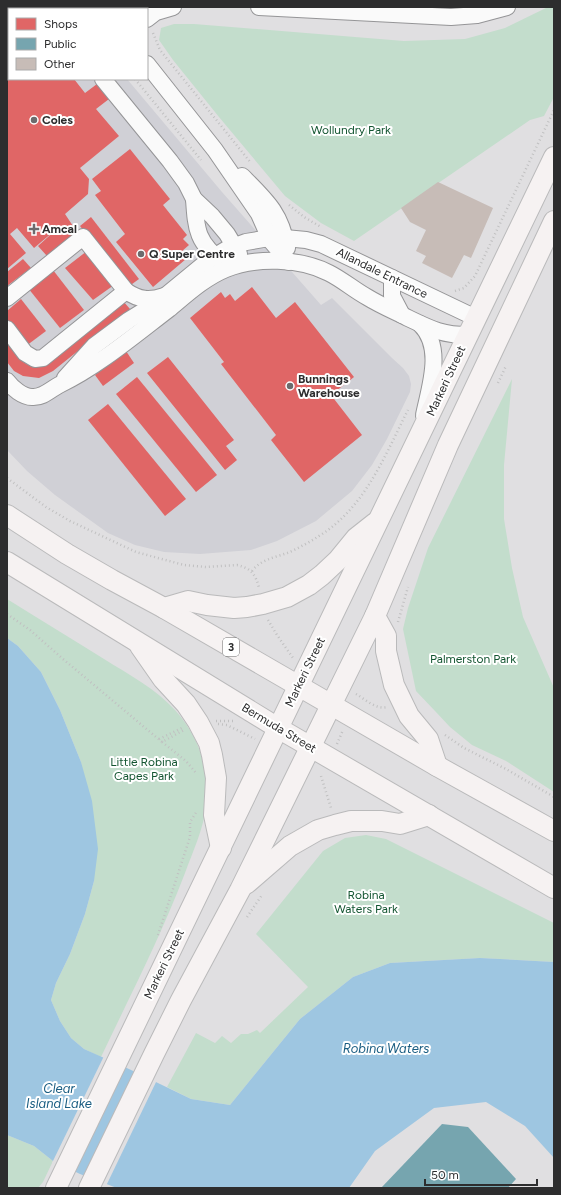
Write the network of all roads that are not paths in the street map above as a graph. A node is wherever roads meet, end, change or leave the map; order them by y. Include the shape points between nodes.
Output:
1 (173, 7) edge
2 (259, 7) edge
3 (507, 7) edge
4 (150, 26) edge
5 (148, 65) edge
6 (104, 80) edge
7 (215, 150) junction
8 (554, 157) edge
9 (194, 199) junction
10 (554, 221) edge
11 (269, 238) junction
12 (285, 238) junction
13 (235, 245) junction
14 (215, 256) junction
15 (289, 262) junction
16 (238, 265) junction
17 (392, 278) junction
18 (126, 291) junction
19 (168, 294) junction
20 (7, 298) edge
21 (402, 315) junction
22 (420, 324) junction
23 (472, 327) junction
24 (7, 329) edge
25 (502, 331) junction
26 (7, 381) edge
27 (58, 386) junction
28 (421, 434) junction
29 (7, 515) edge
30 (379, 520) junction
31 (7, 562) edge
32 (164, 608) junction
33 (375, 616) junction
34 (136, 640) junction
35 (299, 686) junction
36 (331, 704) junction
37 (278, 728) junction
38 (310, 746) junction
39 (437, 766) junction
40 (429, 815) junction
41 (554, 831) edge
42 (221, 848) junction
43 (554, 888) edge
44 (240, 890) junction
45 (56, 1188) edge
46 (89, 1188) edge

1 - 4 street via 156,12
2 - 3 street via 451,17 477,15
5 - 7 street
6 - 9 street via 170,161
7 - 11 street via 259,214
7 - 12 street via 271,206
8 - 23 main road, Markeri Street
9 - 13 street via 212,216
9 - 14 street via 198,232
10 - 25 main road
11 - 12 street, Allandale Entrance
11 - 13 street, Allandale Entrance
11 - 15 street
12 - 15 street
12 - 17 street, Allandale Entrance via 321,244
13 - 14 street, Allandale Entrance
13 - 16 street
14 - 16 street
14 - 19 street, Allandale Entrance
15 - 16 street, Allandale Entrance via 269,261
15 - 21 street, Allandale Entrance via 330,273 368,298
16 - 27 street, Allandale Entrance via 203,282 80,375
17 - 21 street via 392,296
17 - 23 street, Allandale Entrance
18 - 19 street via 143,299
18 - 20 street via 83,237
18 - 24 street via 43,358 35,359 25,353
19 - 27 street, Allandale Entrance via 94,346
21 - 22 street, Allandale Entrance
22 - 23 street, Allandale Entrance via 443,333
22 - 28 street via 429,335 433,347 432,372
23 - 25 main road
23 - 28 main road, Markeri Street
25 - 33 main road via 442,460
26 - 27 street via 12,387 32,397 41,396
28 - 30 main road, Markeri Street
29 - 32 main road, 3 via 67,554
30 - 32 main road via 356,538 322,575 287,597 247,607 234,608 188,602
30 - 35 main road, Markeri Street
31 - 34 main road, Bermuda Street
32 - 35 main road, 3
33 - 36 main road
33 - 39 main road via 386,636 387,657 394,685 409,716 428,740
34 - 37 main road, Bermuda Street
34 - 42 main road via 163,680 186,704 208,743 216,778 214,815
35 - 36 main road, 3
35 - 37 main road, Markeri Street
36 - 38 main road
36 - 39 main road, 3
37 - 38 main road, Bermuda Street
37 - 42 main road, Markeri Street
38 - 40 main road, Bermuda Street
38 - 44 main road
39 - 41 main road, 3
40 - 43 main road, Bermuda Street
40 - 44 main road via 400,824 351,821 318,830 290,846
42 - 45 main road, Markeri Street
44 - 46 main road via 181,1000

